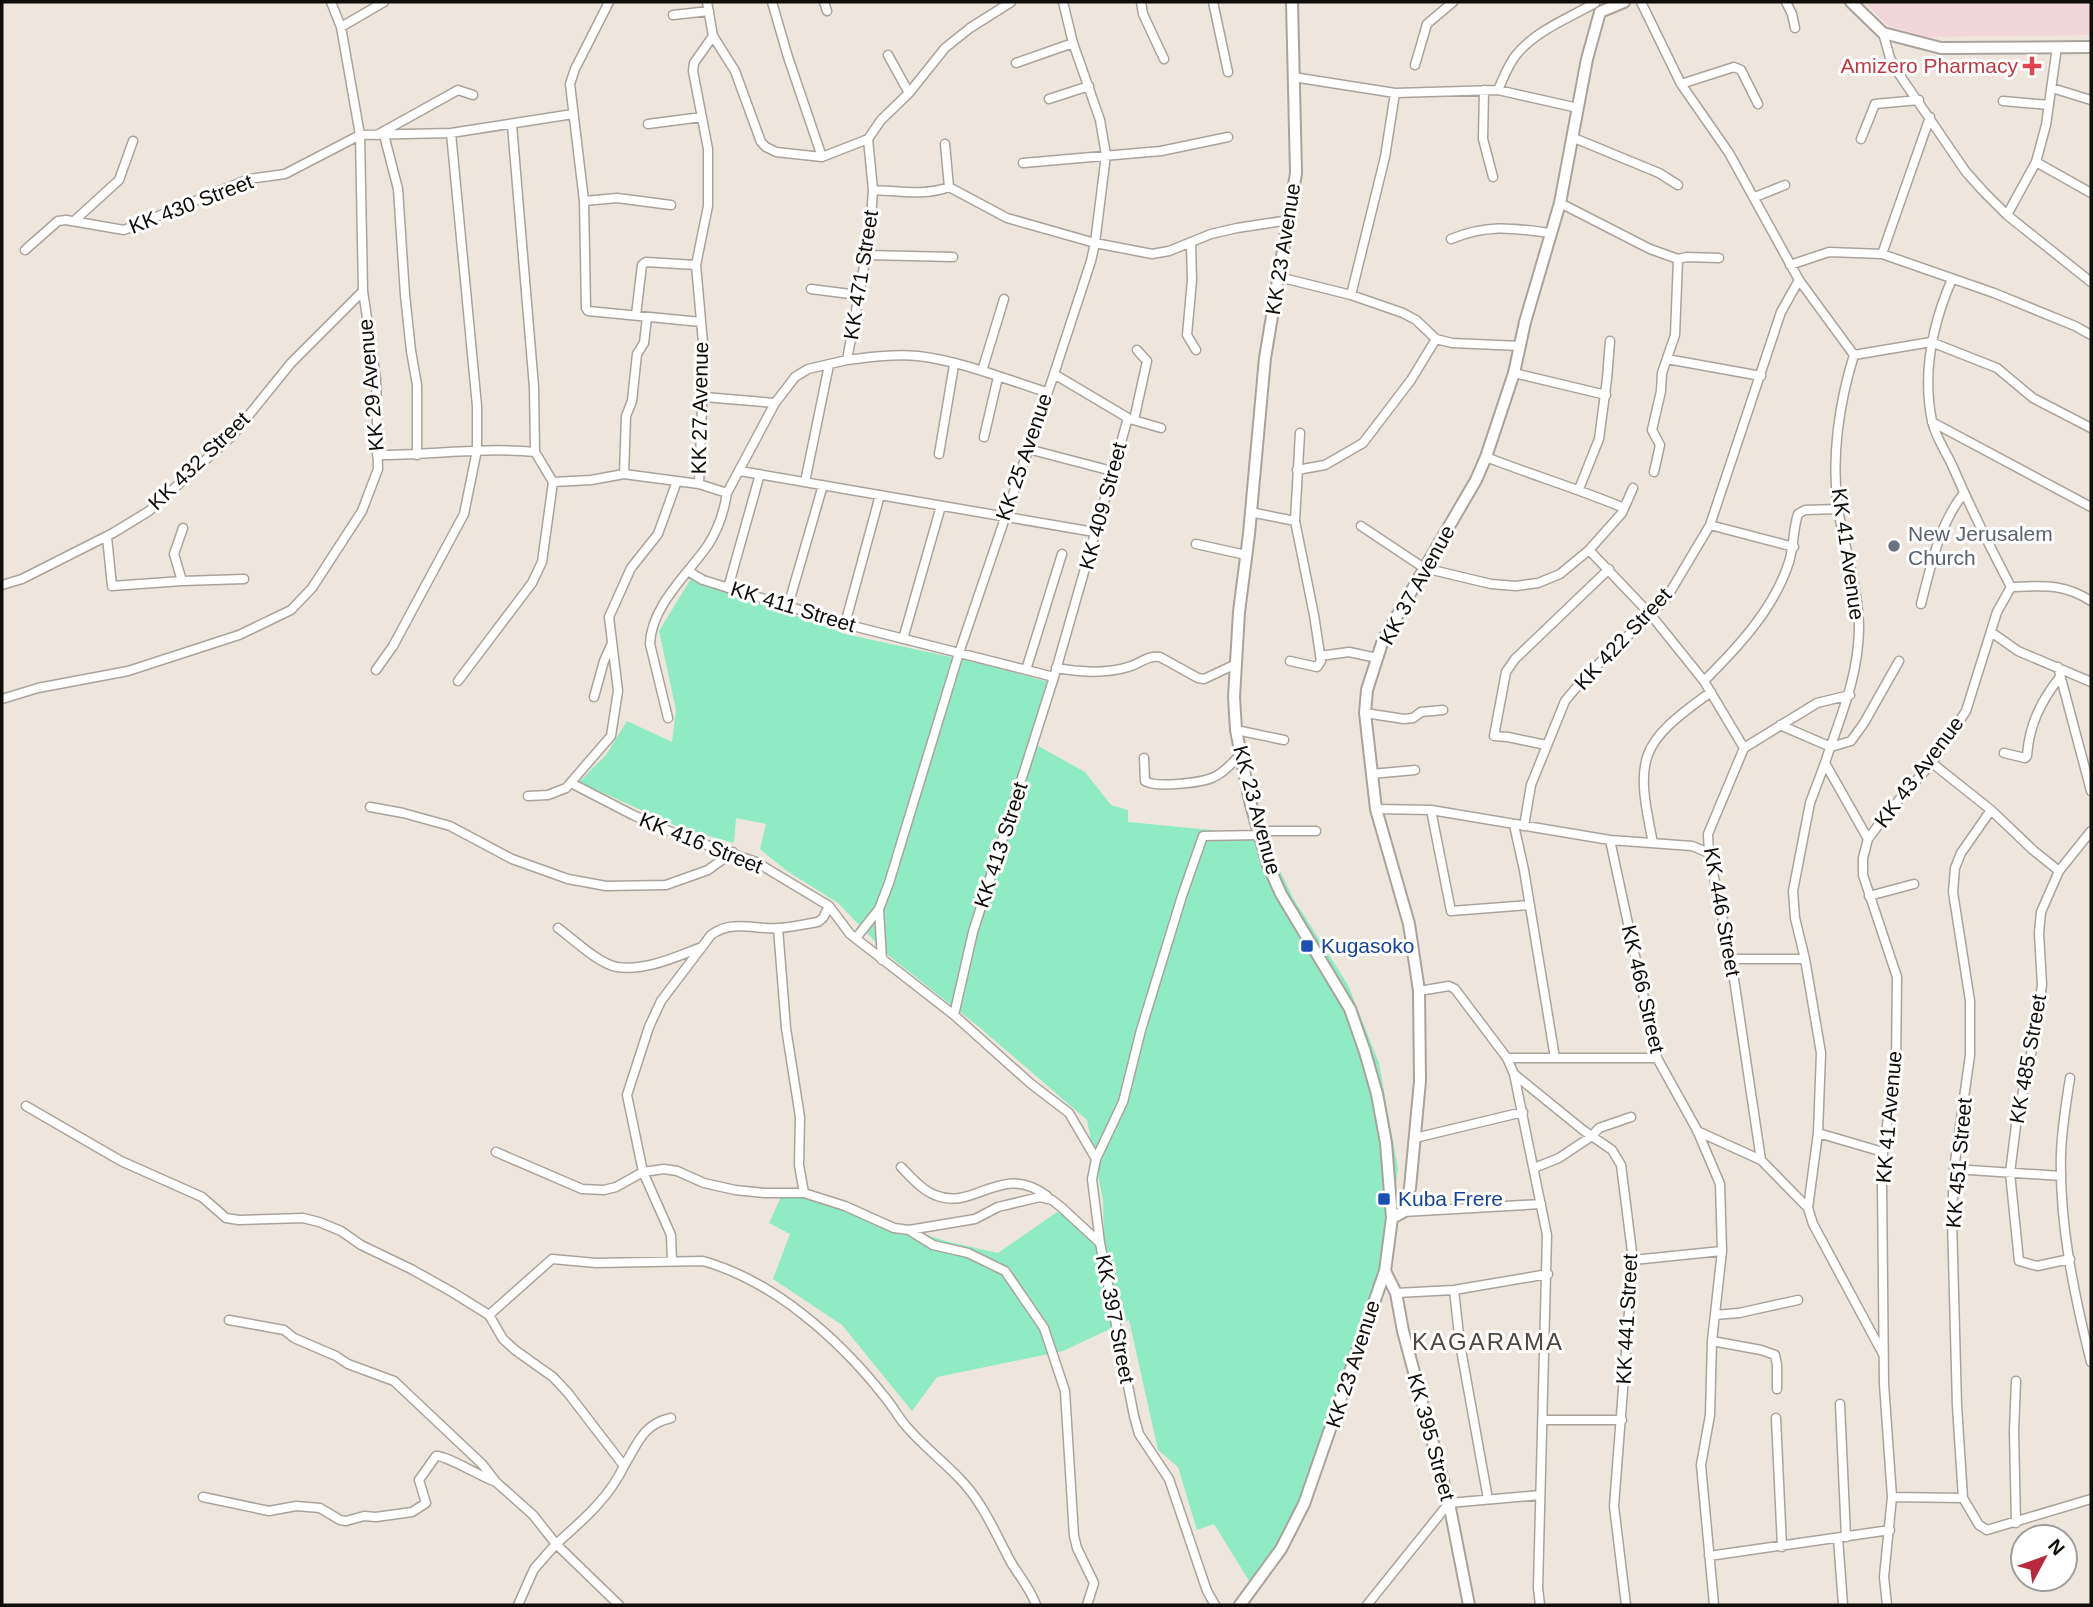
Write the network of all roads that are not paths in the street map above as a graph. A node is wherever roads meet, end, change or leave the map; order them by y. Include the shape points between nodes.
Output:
1 (331, 2) edge
2 (384, 2) edge
3 (609, 2) edge
4 (772, 2) edge
5 (1011, 2) edge
6 (1063, 2) edge
7 (1141, 2) edge
8 (1213, 2) edge
9 (1292, 2) edge
10 (1453, 2) edge
11 (1624, 2) edge
12 (1641, 2) edge
13 (1786, 2) edge
14 (1851, 2) edge
15 (708, 6) edge
16 (1597, 6) edge
17 (673, 15) dead end
18 (341, 27) junction
19 (1794, 28) dead end
20 (1883, 33) junction
21 (713, 36) junction
22 (1073, 43) junction
23 (2057, 47) junction
24 (2091, 47) edge
25 (888, 55) dead end
26 (1164, 60) dead end
27 (1016, 63) dead end
28 (1415, 65) dead end
29 (1228, 72) dead end
30 (1293, 77) junction
31 (1681, 84) junction
32 (1089, 86) junction
33 (2052, 88) junction
34 (1484, 90) junction
35 (1498, 90) junction
36 (909, 93) junction
37 (1395, 93) junction
38 (473, 96) dead end
39 (1049, 99) dead end
40 (1919, 100) junction
41 (2091, 100) edge
42 (2003, 101) dead end
43 (1758, 104) dead end
44 (2049, 105) junction
45 (1578, 108) junction
46 (573, 114) junction
47 (702, 117) junction
48 (1930, 117) junction
49 (648, 124) dead end
50 (512, 125) junction
51 (451, 133) junction
52 (360, 135) junction
53 (381, 135) junction
54 (1228, 137) dead end
55 (1574, 138) junction
56 (868, 139) junction
57 (1861, 139) dead end
58 (133, 141) dead end
59 (945, 144) dead end
60 (1106, 155) junction
61 (822, 157) junction
62 (2036, 162) junction
63 (1023, 163) dead end
64 (1493, 177) dead end
65 (1678, 185) dead end
66 (1785, 185) dead end
67 (949, 187) junction
68 (873, 190) junction
69 (2091, 193) edge
70 (1755, 197) junction
71 (584, 201) junction
72 (1560, 204) junction
73 (671, 205) dead end
74 (2007, 215) junction
75 (1289, 220) junction
76 (74, 221) junction
77 (1550, 233) junction
78 (1451, 239) dead end
79 (1095, 243) junction
80 (1191, 243) junction
81 (25, 250) dead end
82 (1882, 254) junction
83 (867, 255) junction
84 (953, 257) dead end
85 (1719, 258) dead end
86 (1678, 259) junction
87 (696, 265) junction
88 (1790, 265) junction
89 (1279, 277) junction
90 (1952, 279) junction
91 (1799, 280) junction
92 (2091, 282) edge
93 (811, 289) dead end
94 (363, 291) junction
95 (858, 295) junction
96 (1351, 295) junction
97 (1004, 299) dead end
98 (636, 315) junction
99 (648, 317) junction
100 (701, 322) junction
101 (2091, 335) edge
102 (1436, 339) junction
103 (1609, 341) dead end
104 (1931, 342) junction
105 (1520, 345) junction
106 (1196, 350) dead end
107 (1137, 351) dead end
108 (1854, 355) junction
109 (1667, 359) junction
110 (847, 360) junction
111 (829, 365) junction
112 (954, 365) junction
113 (982, 371) junction
114 (1514, 373) junction
115 (1054, 374) junction
116 (1761, 376) junction
117 (998, 377) junction
118 (1046, 392) junction
119 (1606, 395) junction
120 (704, 397) junction
121 (775, 403) junction
122 (1131, 419) junction
123 (1932, 422) junction
124 (1161, 428) dead end
125 (2091, 428) edge
126 (1300, 433) dead end
127 (984, 437) dead end
128 (1028, 449) junction
129 (477, 450) junction
130 (535, 452) junction
131 (939, 453) dead end
132 (377, 455) junction
133 (417, 455) junction
134 (1486, 457) junction
135 (1297, 470) junction
136 (740, 471) junction
137 (1112, 471) junction
138 (1654, 472) dead end
139 (624, 474) junction
140 (760, 474) junction
141 (677, 481) junction
142 (553, 482) junction
143 (805, 482) junction
144 (699, 484) junction
145 (823, 485) junction
146 (1633, 488) dead end
147 (1579, 489) junction
148 (727, 493) junction
149 (1964, 493) junction
150 (880, 495) junction
151 (941, 506) junction
152 (2091, 507) edge
153 (1624, 508) junction
154 (1838, 509) junction
155 (1250, 512) junction
156 (1004, 517) junction
157 (1295, 521) junction
158 (1710, 525) junction
159 (1361, 526) dead end
160 (183, 528) dead end
161 (1094, 532) junction
162 (107, 537) junction
163 (1196, 544) dead end
164 (1794, 547) junction
165 (1589, 550) junction
166 (1062, 554) dead end
167 (1246, 555) junction
168 (1424, 568) junction
169 (1609, 569) junction
170 (688, 571) junction
171 (244, 579) dead end
172 (182, 581) junction
173 (2, 585) edge
174 (2011, 587) junction
175 (728, 588) junction
176 (2091, 601) edge
177 (1921, 604) dead end
178 (788, 606) junction
179 (1651, 615) junction
180 (845, 624) junction
181 (1991, 632) junction
182 (903, 639) junction
183 (612, 643) junction
184 (959, 653) junction
185 (1320, 656) junction
186 (1377, 659) junction
187 (1290, 661) dead end
188 (1899, 661) dead end
189 (1236, 664) junction
190 (2058, 667) junction
191 (1056, 668) junction
192 (376, 670) dead end
193 (1026, 670) junction
194 (1054, 677) junction
195 (2060, 677) junction
196 (458, 681) dead end
197 (1704, 681) junction
198 (2091, 682) edge
199 (1712, 692) junction
200 (1850, 695) junction
201 (594, 697) dead end
202 (2, 699) edge
203 (1443, 710) dead end
204 (1365, 713) junction
205 (668, 718) dead end
206 (1780, 725) junction
207 (1236, 730) junction
208 (1284, 740) dead end
209 (1546, 746) junction
210 (1831, 747) junction
211 (1744, 748) junction
212 (2004, 753) dead end
213 (1239, 756) junction
214 (1144, 758) dead end
215 (1825, 763) junction
216 (1932, 763) junction
217 (1415, 770) dead end
218 (1371, 774) junction
219 (571, 783) junction
220 (2091, 791) edge
221 (528, 796) dead end
222 (370, 807) dead end
223 (1376, 809) junction
224 (1431, 810) junction
225 (1992, 810) junction
226 (1514, 825) junction
227 (1524, 825) junction
228 (1316, 831) dead end
229 (2091, 831) edge
230 (1259, 833) junction
231 (1708, 834) junction
232 (1868, 839) junction
233 (1611, 840) junction
234 (1653, 844) junction
235 (1692, 846) junction
236 (733, 852) junction
237 (1709, 853) junction
238 (2059, 871) junction
239 (1914, 884) dead end
240 (1870, 897) junction
241 (1530, 905) junction
242 (829, 906) junction
243 (879, 909) junction
244 (558, 928) dead end
245 (778, 928) junction
246 (856, 939) junction
247 (702, 947) junction
248 (1731, 958) junction
249 (1805, 959) junction
250 (882, 960) junction
251 (1419, 991) junction
252 (954, 1015) junction
253 (1507, 1058) junction
254 (1555, 1058) junction
255 (1657, 1058) junction
256 (1514, 1073) junction
257 (2070, 1078) dead end
258 (26, 1106) dead end
259 (1522, 1112) junction
260 (1631, 1117) dead end
261 (1697, 1130) junction
262 (1818, 1133) junction
263 (1592, 1136) junction
264 (1415, 1138) junction
265 (496, 1152) dead end
266 (1883, 1152) junction
267 (1096, 1158) junction
268 (1761, 1160) junction
269 (901, 1167) dead end
270 (1534, 1168) junction
271 (1954, 1169) junction
272 (643, 1172) junction
273 (2010, 1173) junction
274 (2061, 1176) junction
275 (804, 1193) junction
276 (1052, 1200) junction
277 (1541, 1204) junction
278 (1808, 1208) junction
279 (1404, 1212) junction
280 (1392, 1218) junction
281 (909, 1230) junction
282 (1100, 1243) junction
283 (1722, 1251) junction
284 (2070, 1259) junction
285 (1633, 1260) junction
286 (672, 1261) junction
287 (1385, 1271) junction
288 (1548, 1274) junction
289 (1454, 1290) junction
290 (1396, 1293) junction
291 (1798, 1300) dead end
292 (489, 1315) junction
293 (1715, 1315) junction
294 (229, 1320) dead end
295 (1712, 1341) junction
296 (1884, 1357) junction
297 (2091, 1362) edge
298 (2016, 1381) dead end
299 (1777, 1390) dead end
300 (1840, 1404) dead end
301 (671, 1418) dead end
302 (1776, 1418) dead end
303 (1544, 1420) junction
304 (1622, 1420) junction
305 (624, 1466) junction
306 (496, 1482) junction
307 (1540, 1495) junction
308 (203, 1497) dead end
309 (1892, 1497) junction
310 (1963, 1498) junction
311 (1488, 1499) junction
312 (2091, 1499) edge
313 (1449, 1503) junction
314 (2016, 1523) joint
315 (2009, 1525) edge
316 (1889, 1531) junction
317 (1842, 1537) junction
318 (556, 1544) junction
319 (1782, 1547) junction
320 (1709, 1556) junction
321 (518, 1605) edge
322 (619, 1605) edge
323 (1036, 1605) edge
324 (1087, 1605) edge
325 (1215, 1605) edge
326 (1240, 1605) edge
327 (1367, 1605) edge
328 (1469, 1605) edge
329 (1540, 1605) edge
330 (1626, 1605) edge
331 (1714, 1605) edge
332 (1843, 1605) edge
333 (1887, 1605) edge

1 - 18 street, KK 29 Avenue
2 - 18 street
3 - 46 street via 570,84
4 - 61 street
5 - 36 street via 945,48
6 - 22 street, KK 25 Avenue
7 - 26 street
8 - 29 street
9 - 30 main road, KK 23 Avenue
10 - 28 street via 1427,24
11 - 16 main road
12 - 31 street
13 - 19 street
14 - 20 main road
15 - 17 street
15 - 21 street
16 - 35 street via 1547,30 1520,50
16 - 45 main road, KK 37 Avenue
18 - 52 street, KK 29 Avenue
20 - 23 main road via 1941,48
20 - 40 street via 1890,58
21 - 47 street, KK 27 Avenue via 694,63
21 - 61 street via 735,71 766,148
22 - 27 street
22 - 32 street, KK 25 Avenue
23 - 24 main road
23 - 33 street
25 - 36 street
30 - 37 street
30 - 75 main road, KK 23 Avenue via 1296,173
31 - 43 street via 1737,67
31 - 70 street
32 - 39 street
32 - 60 street, KK 25 Avenue
33 - 41 street
33 - 44 street
34 - 35 street
34 - 37 street
34 - 64 street via 1483,139
35 - 45 street
36 - 56 street
37 - 96 street via 1385,157
38 - 53 street via 462,90 453,92 387,127
40 - 48 street
40 - 57 street via 1875,104
42 - 44 street
44 - 62 street
45 - 55 main road, KK 37 Avenue
46 - 50 street
46 - 71 street
47 - 49 street
47 - 87 street, KK 27 Avenue via 708,149 708,206
48 - 74 street via 1966,172
48 - 82 street
50 - 51 street
50 - 130 street via 534,387
51 - 53 street
51 - 129 street via 477,406
52 - 53 street
52 - 76 street, KK 430 Street via 285,174 249,179 132,228 118,231
52 - 94 street, KK 29 Avenue
53 - 133 street via 398,190 417,385
54 - 60 street via 1161,152
55 - 65 street
55 - 72 main road, KK 37 Avenue
56 - 61 street
56 - 68 street, KK 471 Street
58 - 76 street via 119,180
59 - 67 street
60 - 63 street
60 - 79 street, KK 25 Avenue
62 - 69 street
62 - 74 street
66 - 70 street
67 - 68 street via 937,192
67 - 79 street via 1007,218
68 - 83 street, KK 471 Street
70 - 88 street
71 - 73 street via 617,198
71 - 98 street via 586,308
72 - 77 main road, KK 37 Avenue
72 - 86 street
74 - 92 street
75 - 80 street via 1211,234
75 - 89 main road, KK 23 Avenue
76 - 81 street via 58,221
77 - 78 street via 1485,228
77 - 105 main road, KK 37 Avenue
79 - 80 street via 1152,254
79 - 115 street, KK 25 Avenue
80 - 106 street via 1187,335
82 - 88 street via 1829,252
82 - 90 street
83 - 84 street
83 - 95 street, KK 471 Street
85 - 86 street
86 - 109 street via 1675,335
87 - 98 street via 646,262 640,268
87 - 100 street, KK 27 Avenue
88 - 91 street
89 - 96 street
89 - 155 main road, KK 23 Avenue via 1265,358
90 - 101 street
90 - 104 street
91 - 108 street
91 - 116 street, KK 422 Street via 1781,312
93 - 95 street
94 - 132 street, KK 29 Avenue via 376,379
94 - 162 street, KK 432 Street via 291,363 232,436 149,511
95 - 110 street, KK 471 Street
96 - 102 street via 1403,313
97 - 113 street
98 - 99 street
99 - 100 street
99 - 139 street via 626,416
100 - 120 street, KK 27 Avenue
102 - 105 street
102 - 135 street via 1363,443 1325,465
103 - 119 street
104 - 108 street
104 - 123 street
104 - 125 street via 1997,368 2033,398
105 - 114 main road, KK 37 Avenue
107 - 122 street via 1147,361
108 - 154 street, KK 41 Avenue via 1845,382 1838,436
109 - 116 street
109 - 138 street via 1652,430 1660,445
110 - 111 street, KK 471 Street
110 - 112 street via 920,356
111 - 121 street, KK 471 Street via 795,377
111 - 143 street
112 - 113 street
112 - 131 street
113 - 117 street
114 - 119 street
114 - 134 main road, KK 37 Avenue
115 - 118 street, KK 25 Avenue
115 - 122 street, KK 409 Street
116 - 158 street, KK 422 Street
117 - 118 street
117 - 127 street
118 - 128 street, KK 25 Avenue
119 - 147 street via 1599,439
120 - 121 street
120 - 144 street, KK 27 Avenue
121 - 136 street, KK 471 Street
122 - 124 street
122 - 137 street, KK 409 Street
123 - 149 street
123 - 152 street
126 - 135 street
128 - 137 street
128 - 156 street, KK 25 Avenue
129 - 130 street
129 - 133 street
129 - 192 street via 464,514
130 - 142 street
132 - 133 street
132 - 202 street, KK 29 Avenue via 378,470 357,521 312,588 290,610 239,635 128,671
134 - 147 street
134 - 168 main road, KK 37 Avenue
135 - 157 street
136 - 140 street
136 - 148 street, KK 471 Street
137 - 161 street, KK 409 Street
139 - 141 street, KK 27 Avenue
139 - 142 street, KK 27 Avenue
140 - 143 street
140 - 175 street
141 - 144 street, KK 27 Avenue
141 - 183 street via 659,534 631,568 609,617
142 - 196 street via 542,562 532,583
143 - 145 street
144 - 148 street
145 - 150 street
145 - 178 street
146 - 153 street
147 - 153 street
148 - 170 street, KK 471 Street via 716,531
149 - 174 street
149 - 177 street via 1939,540
150 - 151 street
150 - 180 street
151 - 156 street
151 - 182 street
153 - 165 street
154 - 164 street via 1798,514
154 - 200 street, KK 41 Avenue via 1858,608
155 - 157 street
155 - 167 main road, KK 23 Avenue
156 - 161 street
156 - 184 street, KK 25 Avenue
157 - 185 street
158 - 164 street
158 - 179 street, KK 422 Street
159 - 168 street
160 - 172 street via 174,554
161 - 191 street, KK 409 Street
162 - 172 street via 112,586
162 - 173 street, KK 432 Street
163 - 167 street
164 - 197 street via 1783,579 1765,609 1738,647
165 - 168 street via 1560,574 1516,586
165 - 169 street
166 - 193 street
167 - 189 main road, KK 23 Avenue
168 - 186 main road, KK 37 Avenue
169 - 179 street
169 - 209 street via 1506,672 1493,736
170 - 175 street, KK 411 Street
170 - 205 street via 651,632
171 - 172 street
174 - 176 street via 2059,586
174 - 181 street, KK 43 Avenue
175 - 178 street, KK 411 Street
178 - 180 street, KK 411 Street
179 - 197 street
179 - 209 street, KK 422 Street via 1565,701
180 - 182 street, KK 411 Street
181 - 190 street via 2018,651
181 - 216 street, KK 43 Avenue via 1966,711
182 - 184 street, KK 411 Street
183 - 201 street
183 - 219 street via 618,691 611,736
184 - 193 street, KK 411 Street
184 - 243 street, KK 25 Avenue
185 - 186 street via 1349,652
185 - 187 street via 1317,667
186 - 204 main road, KK 37 Avenue
188 - 210 street via 1851,741
189 - 191 street via 1204,679 1153,656 1128,667 1099,671
189 - 207 main road, KK 23 Avenue
190 - 195 street
190 - 198 street
191 - 194 street, KK 409 Street
193 - 194 street, KK 411 Street
194 - 252 street, KK 413 Street via 974,932
195 - 212 street via 2033,721 2027,756
195 - 220 street
197 - 199 street
199 - 211 street
199 - 234 street via 1659,733 1644,764
200 - 206 street via 1817,703
200 - 210 street, KK 41 Avenue
203 - 204 street via 1421,712 1413,719
204 - 218 main road, KK 37 Avenue
206 - 210 street
206 - 211 street
207 - 208 street
207 - 213 main road, KK 23 Avenue
209 - 227 street, KK 422 Street via 1531,785
210 - 215 street, KK 41 Avenue
211 - 231 street, KK 446 Street
213 - 214 street via 1215,777 1160,785 1144,781
213 - 230 main road, KK 23 Avenue
215 - 232 street
215 - 249 street, KK 41 Avenue via 1810,803 1793,891
216 - 225 street
216 - 232 street, KK 43 Avenue
217 - 218 street
218 - 223 main road, KK 37 Avenue
219 - 221 street via 559,792
219 - 236 street, KK 416 Street via 678,835
222 - 236 street via 450,826 512,859 568,879 606,886 666,885 708,870
223 - 224 street
223 - 251 main road, KK 37 Avenue via 1409,923
224 - 226 street
224 - 241 street via 1451,911
225 - 238 street
225 - 271 street, KK 451 Street via 1955,868 1953,892 1970,1002 1970,1055
226 - 227 street
226 - 241 street
227 - 233 street
228 - 230 street
229 - 238 street, KK 485 Street
230 - 267 street via 1203,836 1123,1102
230 - 280 main road, KK 23 Avenue via 1281,894 1350,1009 1365,1052 1386,1143
231 - 235 street
231 - 237 street, KK 446 Street
232 - 240 street, KK 41 Avenue via 1863,875
233 - 234 street
233 - 255 street, KK 466 Street
234 - 235 street
235 - 237 street
236 - 242 street, KK 416 Street
237 - 248 street, KK 446 Street
238 - 273 street, KK 485 Street via 2041,912 2042,985
239 - 240 street
240 - 266 street, KK 41 Avenue via 1897,977 1896,1065
241 - 254 street
242 - 245 street via 818,922
242 - 246 street, KK 416 Street
243 - 246 street, KK 25 Avenue
243 - 250 street, KK 25 Avenue
244 - 247 street via 616,967 652,965
245 - 247 street via 726,926 710,935
245 - 275 street
246 - 250 street
247 - 272 street via 661,1001 631,1080 628,1102
248 - 249 street
248 - 268 street, KK 446 Street
249 - 262 street, KK 41 Avenue via 1821,1053
250 - 252 street
251 - 253 street, KK 441 Street via 1455,989
251 - 264 main road, KK 37 Avenue
252 - 267 street via 1069,1114
253 - 254 street
253 - 256 street, KK 441 Street
254 - 255 street
255 - 261 street, KK 466 Street
256 - 259 street
256 - 263 street, KK 441 Street
257 - 274 street
258 - 292 street via 121,1161 202,1196 226,1218 319,1222
259 - 264 street
259 - 270 street
260 - 263 street
261 - 268 street
261 - 283 street, KK 466 Street via 1720,1184
262 - 266 street
262 - 278 street, KK 41 Avenue
263 - 270 street
263 - 285 street, KK 441 Street via 1612,1150 1621,1166
264 - 279 main road, KK 37 Avenue
265 - 272 street via 582,1189 616,1187
266 - 296 street, KK 41 Avenue
267 - 282 street via 1092,1179
268 - 278 street
269 - 276 street, KK 397 Street via 926,1190 946,1198 1011,1182
270 - 277 street
271 - 273 street
271 - 310 street, KK 451 Street via 1953,1299
272 - 275 street via 677,1171 735,1190
272 - 286 street via 671,1235
273 - 274 street
273 - 284 street, KK 485 Street via 2019,1259 2036,1266
274 - 284 street
275 - 281 street
276 - 281 street via 1021,1200 975,1219
276 - 282 street, KK 397 Street
277 - 279 street
277 - 288 street
278 - 296 street
279 - 280 main road
280 - 287 main road, KK 23 Avenue
281 - 324 street via 933,1245 968,1253 1005,1271 1044,1328 1065,1391 1074,1536 1094,1583
282 - 325 street, KK 397 Street via 1139,1434 1169,1479
283 - 285 street
283 - 293 street, KK 466 Street
284 - 297 street
285 - 304 street, KK 441 Street
286 - 292 street via 596,1264 552,1259
286 - 323 street via 703,1261 747,1280 794,1308 843,1349 905,1425 961,1479
287 - 290 main road, KK 395 Street
287 - 326 main road, KK 23 Avenue via 1304,1504 1281,1549
288 - 289 street
288 - 303 street
289 - 290 street
289 - 311 street
290 - 313 main road, KK 395 Street
291 - 293 street
292 - 305 street via 509,1345 568,1393
293 - 295 street, KK 466 Street
294 - 306 street via 284,1330 348,1364 394,1381
295 - 299 street via 1774,1356
295 - 320 street, KK 466 Street via 1710,1415 1702,1465
296 - 309 street, KK 41 Avenue
298 - 314 street
300 - 317 street
301 - 305 street via 648,1427
302 - 319 street
303 - 304 street
303 - 307 street
304 - 330 street, KK 441 Street via 1614,1506
305 - 318 street via 594,1510
306 - 308 street via 436,1456 419,1480 426,1503 419,1509 346,1521 320,1508 269,1511
306 - 318 street
307 - 311 street
307 - 329 street
309 - 310 street
309 - 316 street, KK 41 Avenue
310 - 315 street via 1982,1528
311 - 313 street
312 - 314 street
313 - 327 street
313 - 328 main road, KK 395 Street
316 - 317 street
316 - 333 street, KK 41 Avenue via 1884,1577
317 - 319 street
317 - 332 street
318 - 321 street via 534,1569
318 - 322 street
319 - 320 street
320 - 331 street, KK 466 Street

